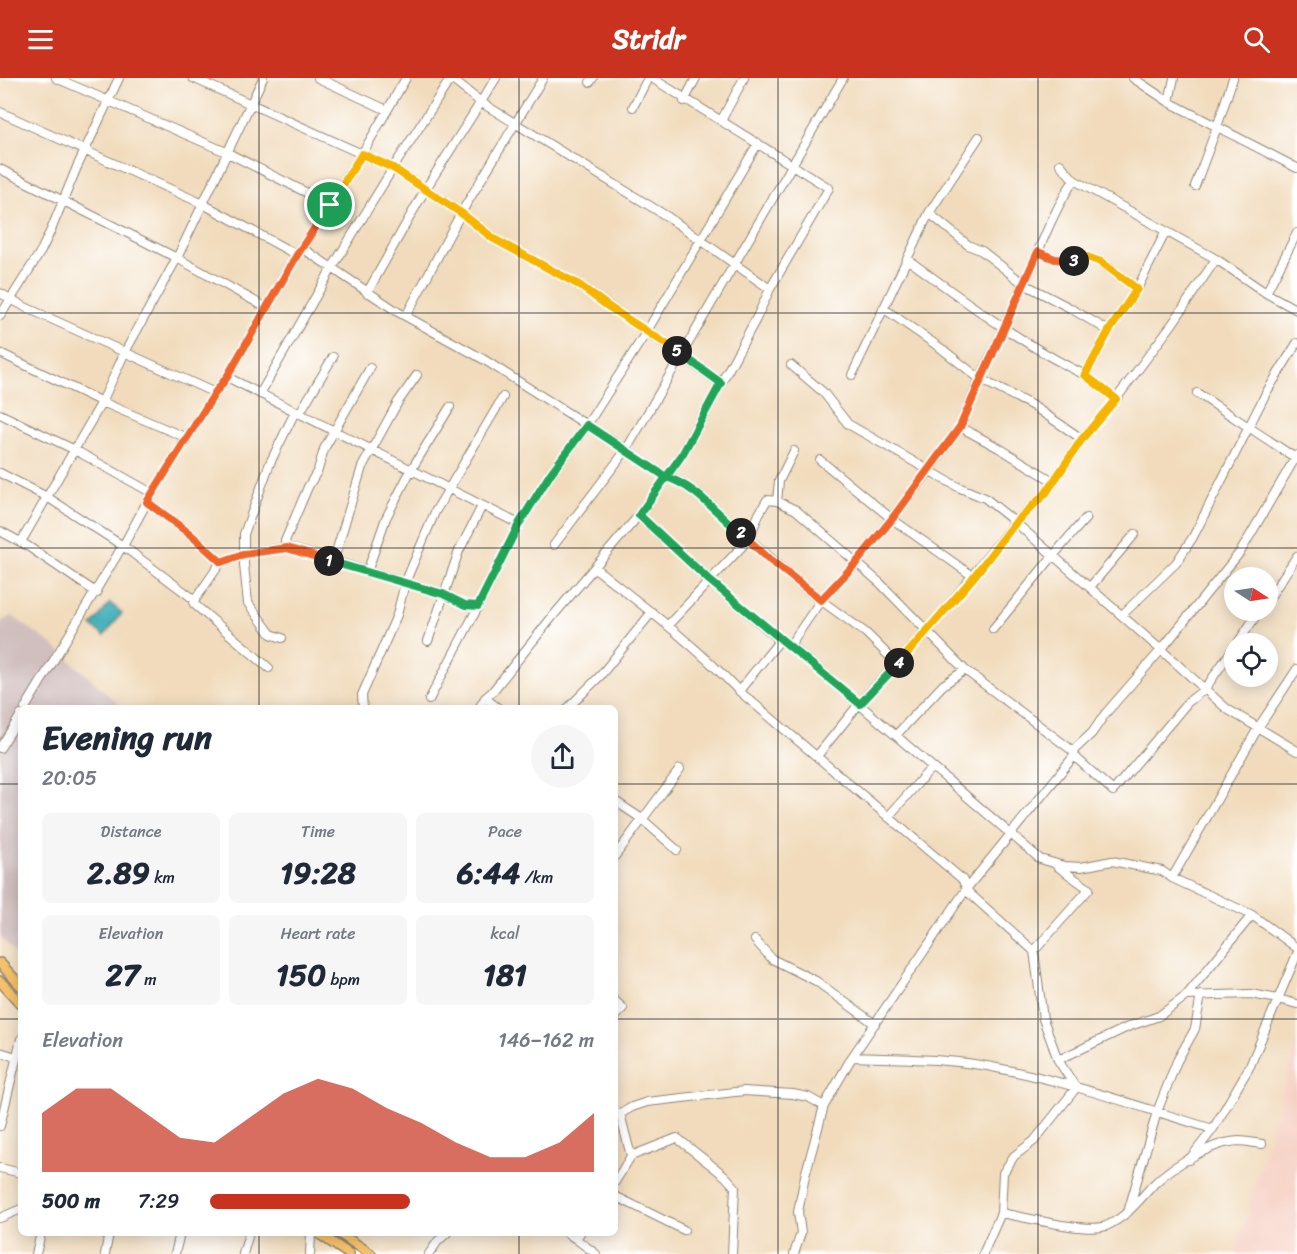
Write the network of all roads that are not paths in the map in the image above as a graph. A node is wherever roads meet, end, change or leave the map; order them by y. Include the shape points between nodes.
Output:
1 (56, 78) edge
2 (119, 78) edge
3 (193, 78) edge
4 (263, 78) edge
5 (318, 78) edge
6 (406, 78) edge
7 (451, 78) edge
8 (496, 78) edge
9 (543, 78) edge
10 (650, 78) edge
11 (696, 78) edge
12 (744, 78) edge
13 (843, 78) edge
14 (1133, 78) edge
15 (1174, 78) edge
16 (1233, 78) edge
17 (108, 99) junction
18 (482, 102) junction
19 (683, 102) dead end
20 (1169, 102) junction
21 (250, 104) junction
22 (633, 107) dead end
23 (387, 110) junction
24 (0, 112) edge
25 (722, 119) dead end
26 (516, 123) junction
27 (1217, 127) junction
28 (978, 137) dead end
29 (758, 143) junction
30 (84, 150) junction
31 (226, 152) junction
32 (362, 154) junction
33 (1060, 164) dead end
34 (793, 166) junction
35 (393, 168) junction
36 (1297, 168) edge
37 (0, 169) edge
38 (1074, 180) junction
39 (1195, 186) dead end
40 (424, 190) junction
41 (203, 204) junction
42 (330, 205) junction
43 (461, 213) junction
44 (929, 213) junction
45 (1166, 231) junction
46 (1297, 233) edge
47 (700, 241) junction
48 (299, 252) junction
49 (1038, 252) junction
50 (177, 258) junction
51 (907, 259) junction
52 (1216, 259) junction
53 (735, 265) junction
54 (332, 268) junction
55 (1024, 284) junction
56 (770, 289) junction
57 (1137, 289) junction
58 (0, 293) edge
59 (367, 293) junction
60 (1266, 293) junction
61 (267, 308) junction
62 (884, 308) junction
63 (1297, 310) edge
64 (0, 316) edge
65 (406, 316) junction
66 (1003, 328) junction
67 (647, 331) junction
68 (1109, 331) junction
69 (1297, 343) edge
70 (125, 352) junction
71 (0, 353) edge
72 (683, 355) junction
73 (333, 357) dead end
74 (791, 365) dead end
75 (370, 368) dead end
76 (417, 375) dead end
77 (852, 375) dead end
78 (1085, 375) junction
79 (227, 377) junction
80 (980, 379) junction
81 (721, 383) junction
82 (215, 393) junction
83 (1197, 393) dead end
84 (260, 394) junction
85 (503, 397) dead end
86 (1116, 399) junction
87 (102, 402) junction
88 (450, 407) dead end
89 (297, 413) junction
90 (0, 414) edge
91 (587, 425) junction
92 (960, 427) junction
93 (1248, 427) junction
94 (333, 431) junction
95 (187, 438) junction
96 (1082, 439) junction
97 (75, 450) junction
98 (626, 450) junction
99 (372, 451) junction
100 (794, 451) dead end
101 (1297, 457) edge
102 (820, 460) dead end
103 (411, 470) junction
104 (930, 470) junction
105 (0, 473) edge
106 (666, 477) junction
107 (1053, 481) junction
108 (450, 490) junction
109 (47, 497) junction
110 (150, 498) junction
111 (777, 501) junction
112 (482, 506) junction
113 (639, 515) junction
114 (1086, 518) dead end
115 (892, 519) junction
116 (1016, 522) junction
117 (519, 524) junction
118 (0, 531) edge
119 (1135, 534) dead end
120 (749, 539) junction
121 (21, 542) junction
122 (554, 545) dead end
123 (123, 546) junction
124 (287, 548) junction
125 (244, 554) junction
126 (1052, 554) junction
127 (1297, 556) edge
128 (221, 562) junction
129 (333, 562) junction
130 (857, 562) junction
131 (595, 568) junction
132 (367, 572) junction
133 (974, 577) junction
134 (709, 580) junction
135 (405, 583) junction
136 (1278, 585) edge
137 (1090, 587) junction
138 (97, 593) dead end
139 (443, 594) junction
140 (195, 600) junction
141 (821, 600) junction
142 (478, 606) junction
143 (652, 612) junction
144 (1122, 615) junction
145 (669, 624) junction
146 (993, 629) dead end
147 (928, 631) junction
148 (282, 638) dead end
149 (780, 640) junction
150 (428, 641) dead end
151 (790, 645) junction
152 (1161, 650) junction
153 (1224, 661) edge
154 (897, 664) junction
155 (268, 668) dead end
156 (1297, 669) edge
157 (965, 670) junction
158 (1205, 689) junction
159 (739, 691) junction
160 (485, 698) junction
161 (429, 700) dead end
162 (860, 704) junction
163 (27, 705) edge
164 (363, 705) edge
165 (481, 705) edge
166 (494, 705) edge
167 (571, 705) edge
168 (18, 720) edge
169 (1258, 728) junction
170 (897, 734) dead end
171 (0, 748) edge
172 (1297, 751) edge
173 (1074, 753) junction
174 (817, 756) junction
175 (932, 766) junction
176 (680, 769) dead end
177 (618, 803) edge
178 (888, 817) junction
179 (642, 819) junction
180 (1011, 834) junction
181 (677, 850) dead end
182 (618, 852) edge
183 (1053, 862) junction
184 (1172, 878) junction
185 (967, 888) junction
186 (1252, 915) junction
187 (755, 940) dead end
188 (1297, 948) edge
189 (1034, 951) junction
190 (1297, 954) edge
191 (0, 963) edge
192 (0, 981) edge
193 (18, 983) edge
194 (1201, 995) junction
195 (1186, 996) junction
196 (1278, 999) junction
197 (18, 1001) edge
198 (1297, 1004) edge
199 (875, 1024) junction
200 (18, 1050) edge
201 (0, 1052) edge
202 (16, 1057) junction
203 (852, 1057) junction
204 (1058, 1060) junction
205 (1076, 1088) junction
206 (824, 1106) junction
207 (1157, 1112) junction
208 (618, 1114) edge
209 (618, 1117) edge
210 (0, 1126) edge
211 (1213, 1129) junction
212 (1262, 1144) dead end
213 (630, 1156) junction
214 (1190, 1160) junction
215 (0, 1168) edge
216 (18, 1172) edge
217 (618, 1177) edge
218 (618, 1197) edge
219 (18, 1210) edge
220 (1001, 1213) junction
221 (1127, 1213) junction
222 (0, 1218) edge
223 (684, 1230) dead end
224 (40, 1236) edge
225 (108, 1236) edge
226 (179, 1236) edge
227 (248, 1236) edge
228 (311, 1236) edge
229 (322, 1236) edge
230 (344, 1236) edge
231 (444, 1236) edge
232 (578, 1236) edge
233 (36, 1254) edge
234 (105, 1254) edge
235 (175, 1254) edge
236 (243, 1254) edge
237 (310, 1254) edge
238 (349, 1254) edge
239 (371, 1254) edge
240 (429, 1254) edge
241 (596, 1254) edge
242 (732, 1254) edge
243 (794, 1254) edge
244 (983, 1254) edge

1 - 17 street
2 - 17 street
3 - 21 street
4 - 21 street
5 - 23 street
6 - 23 street
7 - 18 street
7 - 35 street
8 - 18 street
9 - 26 street
10 - 22 street
10 - 29 street
11 - 19 street
12 - 25 street
13 - 34 street
14 - 20 street
15 - 20 street
16 - 27 street
17 - 30 street
17 - 31 street
18 - 26 street
18 - 40 street
20 - 27 street
21 - 31 street
21 - 32 street
23 - 32 street
24 - 30 street
26 - 43 street
26 - 47 street via 598,172
27 - 36 street
27 - 39 street
28 - 44 street
29 - 34 street
29 - 47 street
30 - 41 street
30 - 64 street via 41,251
31 - 41 street
31 - 42 street
32 - 35 street
32 - 42 street
33 - 38 street
34 - 53 street
34 - 56 street via 829,188
35 - 40 street
35 - 54 street
37 - 50 street
38 - 45 street
38 - 49 street via 1042,237
40 - 43 street
40 - 59 street
41 - 48 street
41 - 50 street
42 - 48 street
43 - 65 street
43 - 67 street via 496,240 579,285
44 - 51 street
44 - 55 street
45 - 52 street
45 - 57 street
46 - 60 street
47 - 53 street
47 - 67 street
48 - 54 street
48 - 61 street
49 - 55 street
49 - 57 street via 1073,262 1087,257 1101,262
50 - 61 street
50 - 70 street
51 - 62 street
51 - 66 street
52 - 60 street
52 - 86 street
53 - 56 street
53 - 72 street
54 - 59 street
54 - 84 street
55 - 66 street
55 - 68 street
56 - 81 street
57 - 68 street
58 - 70 street
59 - 65 street
60 - 63 street
61 - 79 street
62 - 77 street
62 - 80 street
65 - 91 street
66 - 78 street
66 - 80 street
67 - 72 street
67 - 91 street
68 - 78 street
69 - 93 street
70 - 82 street
70 - 87 street
71 - 87 street
72 - 81 street
72 - 98 street
73 - 89 street
74 - 104 street via 823,392 848,424
75 - 94 street
76 - 99 street
78 - 86 street
79 - 82 street
79 - 84 street
80 - 92 street
80 - 96 street via 1033,406
81 - 106 street
82 - 95 street
83 - 93 street
84 - 89 street
85 - 108 street
86 - 96 street
87 - 95 street
87 - 97 street
88 - 103 street
89 - 94 street
89 - 125 street via 270,463 244,534
90 - 97 street
91 - 98 street
91 - 117 street
92 - 104 street
92 - 107 street
93 - 101 street
93 - 144 street via 1176,563
94 - 99 street
94 - 124 street via 285,542
95 - 110 street
96 - 107 street
97 - 109 street
97 - 110 street
98 - 106 street
98 - 122 street
99 - 103 street
99 - 129 street via 362,467
100 - 111 street via 778,481
101 - 152 street via 1241,550
102 - 115 street
103 - 108 street
103 - 132 street via 386,518
104 - 115 street
104 - 116 street via 985,498
105 - 109 street
106 - 113 street
106 - 120 street via 696,493
107 - 116 street
108 - 112 street
108 - 135 street via 435,512
109 - 121 street
109 - 123 street
110 - 123 street
110 - 128 street
110 - 163 street
111 - 120 street via 767,500
111 - 130 street via 796,510
112 - 117 street
112 - 139 street
113 - 131 street
113 - 134 street
114 - 126 street
115 - 130 street
115 - 133 street
116 - 126 street
116 - 133 street
116 - 152 street
117 - 142 street
118 - 121 street
119 - 137 street
120 - 134 street
120 - 141 street
121 - 138 street
123 - 140 street
124 - 125 street
124 - 129 street
125 - 128 street
125 - 148 street via 248,603 271,634
126 - 137 street
126 - 146 street
127 - 136 street
128 - 140 street
129 - 132 street
130 - 141 street
130 - 147 street
131 - 143 street
131 - 160 street
132 - 135 street
133 - 147 street
134 - 145 street
134 - 149 street
135 - 139 street
135 - 164 street via 397,615 362,695
137 - 144 street
139 - 142 street via 465,605
139 - 150 street
140 - 155 street via 194,604
141 - 151 street
141 - 154 street via 866,633
142 - 161 street
143 - 145 street
143 - 167 street
144 - 152 street
145 - 159 street
147 - 154 street
147 - 157 street
149 - 151 street
149 - 159 street
151 - 162 street
152 - 158 street
152 - 173 street
153 - 158 street
154 - 162 street
156 - 169 street
157 - 170 street via 943,685
157 - 173 street
158 - 169 street via 1227,709
158 - 173 street via 1188,702 1113,791
159 - 174 street
160 - 165 street
160 - 166 street
162 - 174 street
162 - 175 street
168 - 171 street
169 - 172 street
169 - 184 street
173 - 180 street
174 - 178 street
175 - 178 street
175 - 180 street
176 - 179 street
177 - 179 street
178 - 185 street via 962,879
179 - 181 street
179 - 182 street
180 - 183 street via 1040,859
180 - 185 street
183 - 184 street via 1081,867 1112,861 1162,871
183 - 189 street via 1089,890
184 - 186 street
185 - 189 street
185 - 199 street
186 - 188 street
186 - 195 street
187 - 199 street via 772,959 816,981
189 - 204 street via 1043,1019
190 - 196 street
191 - 193 main road
192 - 197 main road
194 - 195 street
194 - 196 street via 1251,994
194 - 207 street via 1195,1029 1177,1061
195 - 204 street via 1159,1016
196 - 198 street
196 - 211 street via 1250,1066
199 - 203 street
200 - 202 street
201 - 202 street
202 - 210 street
203 - 205 street via 995,1067
203 - 206 street
204 - 205 street
205 - 207 street
205 - 220 street via 1003,1173
206 - 208 street via 793,1094 744,1091 647,1102
206 - 243 street via 805,1176 798,1212 801,1233
207 - 211 street
207 - 221 street
209 - 213 street
211 - 214 street
212 - 214 street via 1239,1141 1217,1145
213 - 217 street
213 - 242 street via 677,1138 725,1176 735,1187
214 - 221 street via 1155,1183
215 - 216 street
218 - 223 street
219 - 222 street
220 - 221 street via 1086,1228 1104,1226
220 - 244 street
224 - 233 street
225 - 234 street
226 - 235 street
227 - 236 street
228 - 237 street
229 - 238 main road
230 - 239 main road
231 - 240 street
232 - 241 street

